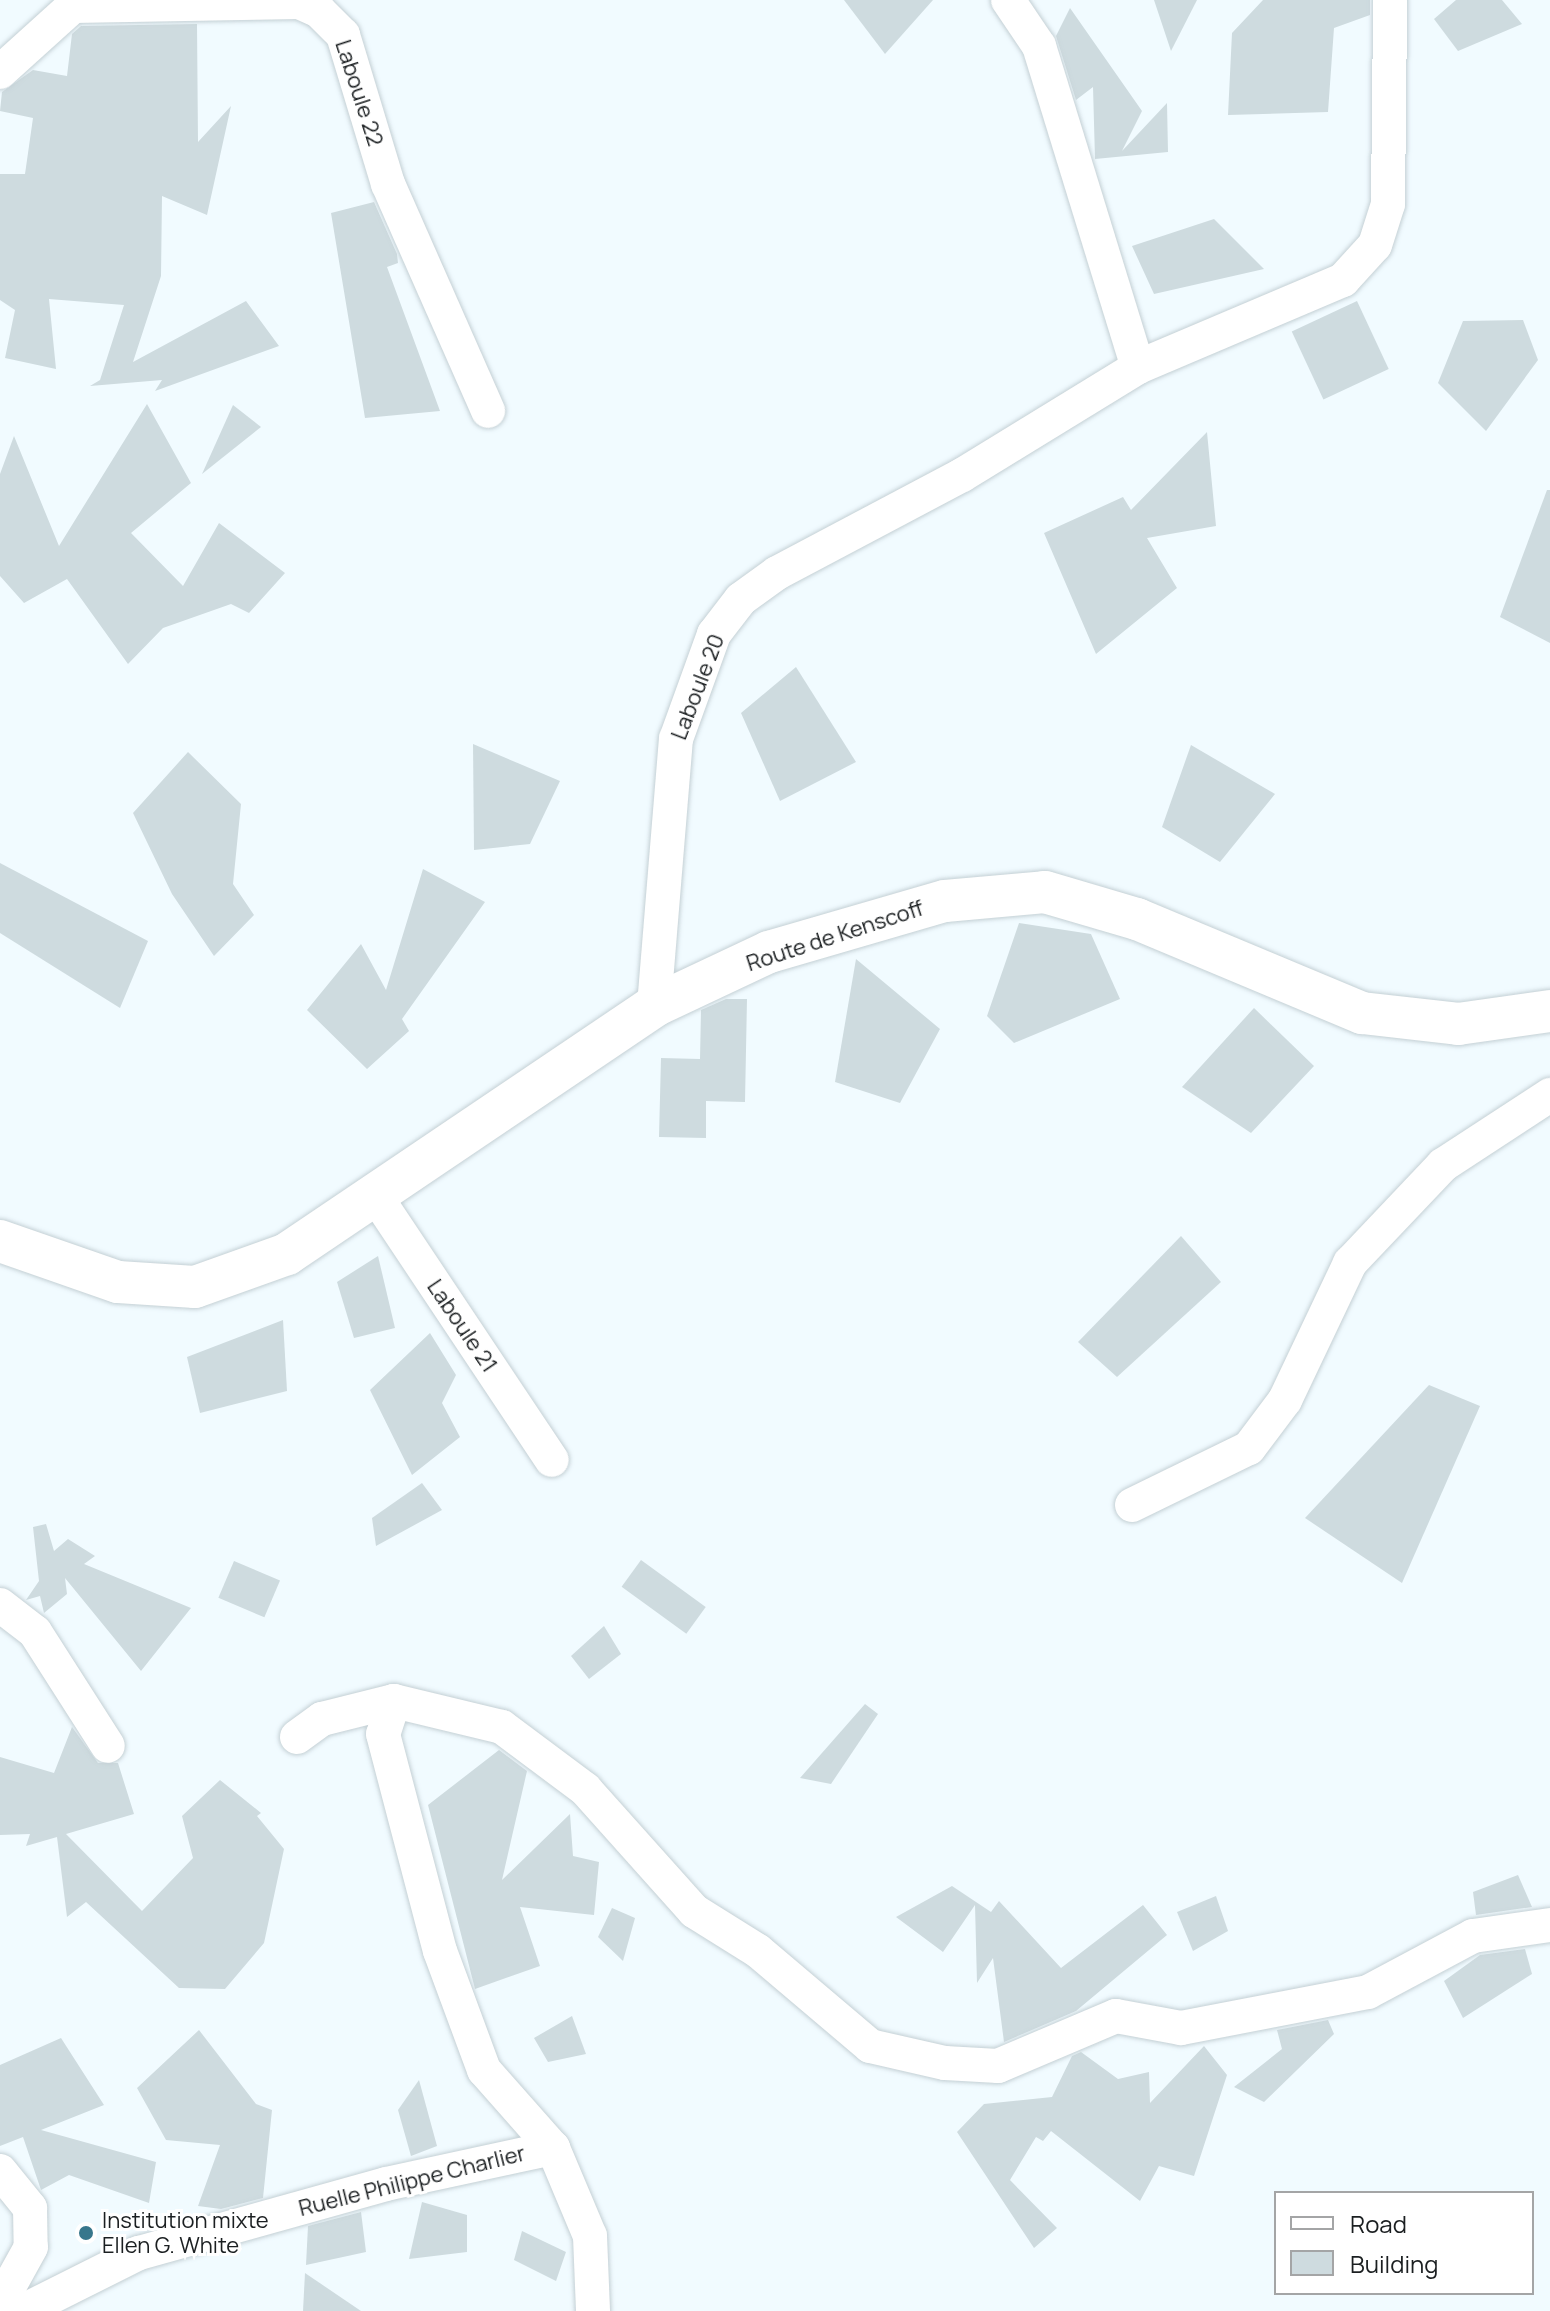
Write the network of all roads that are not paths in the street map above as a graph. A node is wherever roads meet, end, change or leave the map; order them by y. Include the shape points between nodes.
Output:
1 (1008, 0) edge
2 (1390, 0) edge
3 (74, 3) edge
4 (0, 72) edge
5 (1138, 367) junction
6 (488, 411) dead end
7 (654, 1006) junction
8 (1550, 1011) edge
9 (1550, 1095) edge
10 (373, 1192) junction
11 (0, 1241) edge
12 (552, 1460) dead end
13 (1132, 1505) dead end
14 (0, 1605) edge
15 (394, 1701) junction
16 (297, 1737) dead end
17 (108, 1746) dead end
18 (1550, 1925) edge
19 (553, 2148) junction
20 (0, 2171) edge
21 (0, 2303) edge
22 (23, 2311) edge
23 (593, 2311) edge

1 - 5 street via 1039,46
2 - 5 street, Laboule 20 via 1388,204 1375,245 1343,280
3 - 4 street, Laboule 22
3 - 6 street, Laboule 22 via 299,2 319,11 343,35 388,184
5 - 7 street, Laboule 20 via 777,573 741,599 714,634 676,739
7 - 8 main road, Route de Kenscoff via 769,952 916,909 1045,892 1137,919 1362,1013 1458,1024
7 - 10 main road, Route de Kenscoff
9 - 13 street via 1443,1165 1350,1263 1285,1400 1249,1448
10 - 11 main road, Route de Kenscoff via 287,1254 195,1287 118,1282
10 - 12 street, Laboule 21
14 - 17 street via 35,1632
15 - 16 street via 322,1719
15 - 18 street via 502,1727 585,1789 694,1911 758,1951 870,2046 945,2063 998,2066 1116,2016 1181,2028 1368,1992 1473,1936
15 - 19 street via 383,1734 440,1951 484,2070
19 - 22 street, Ruelle Philippe Charlier via 386,2184 139,2253
19 - 23 street, Ruelle Philippe Charlier via 590,2236
20 - 21 street via 30,2208 31,2247

